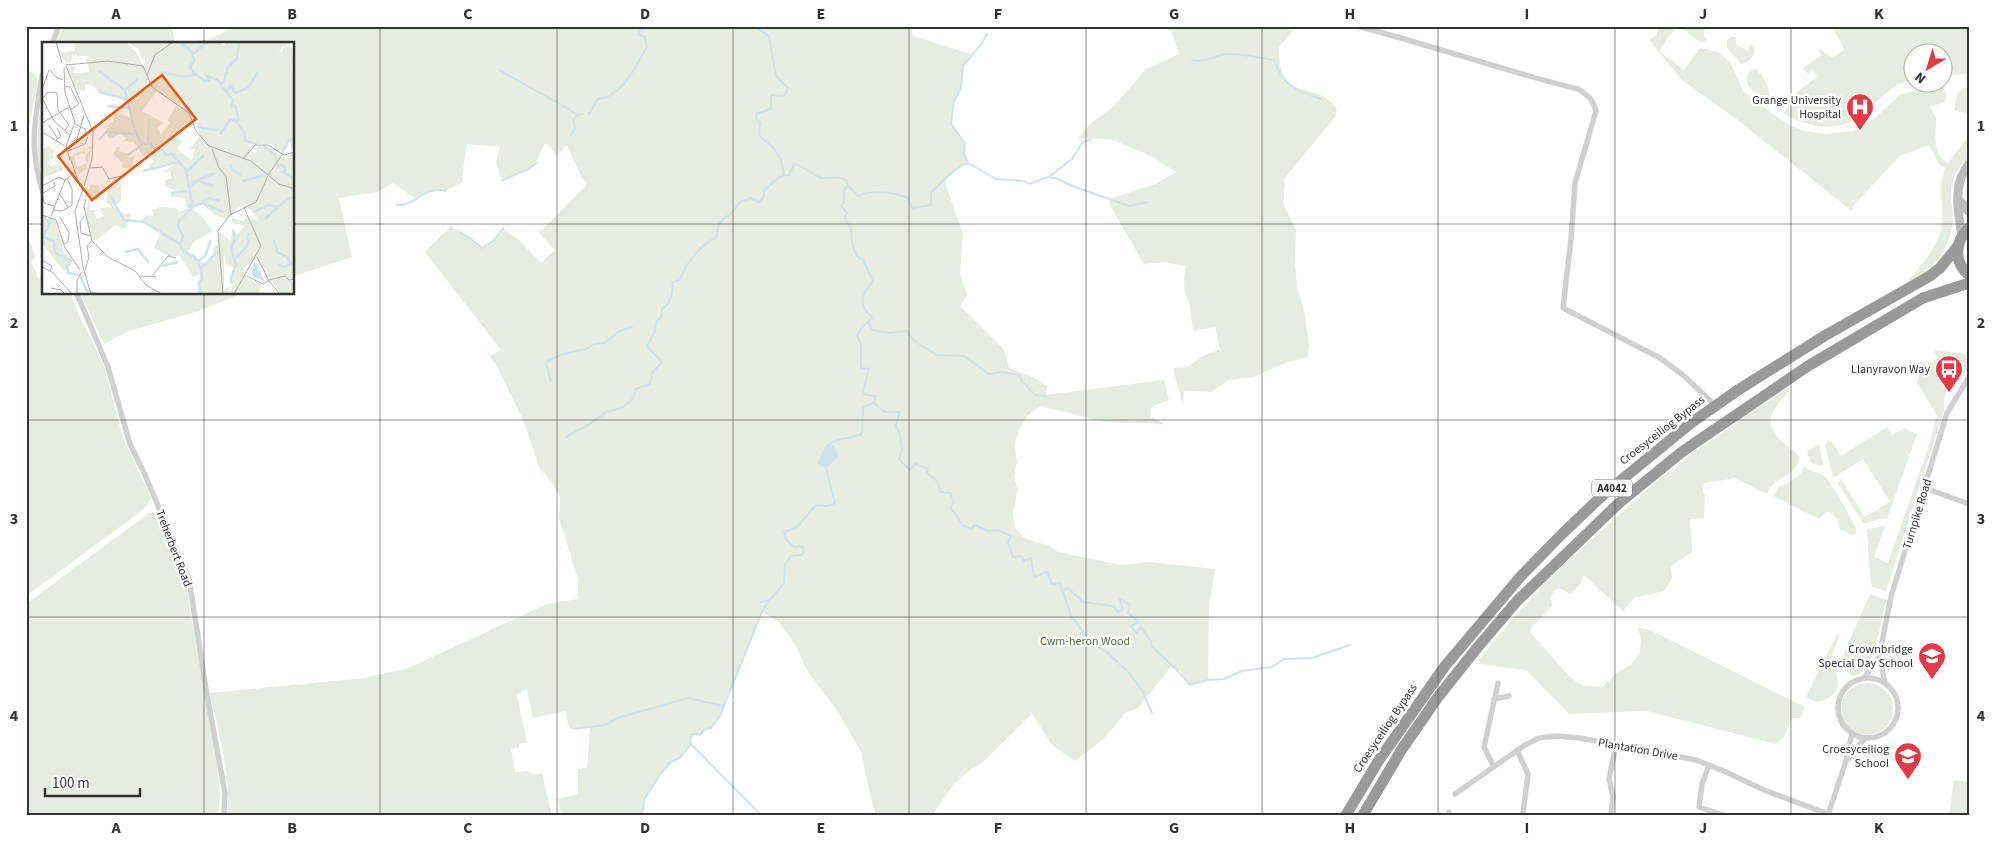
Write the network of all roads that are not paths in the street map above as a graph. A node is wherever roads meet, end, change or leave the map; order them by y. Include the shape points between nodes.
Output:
1 (59, 26) edge
2 (1357, 26) edge
3 (53, 42) edge
4 (42, 80) edge
5 (1969, 164) edge
6 (42, 190) edge
7 (1958, 199) junction
8 (1969, 212) edge
9 (1963, 237) edge
10 (1969, 275) edge
11 (1969, 283) edge
12 (77, 295) edge
13 (1969, 377) edge
14 (1716, 406) junction
15 (1925, 488) junction
16 (1969, 504) edge
17 (1879, 657) junction
18 (1864, 678) junction
19 (1498, 683) dead end
20 (1885, 683) junction
21 (1509, 696) dead end
22 (1494, 699) junction
23 (1852, 733) junction
24 (1865, 738) junction
25 (1616, 745) junction
26 (1517, 750) junction
27 (1846, 761) junction
28 (1709, 765) junction
29 (1494, 767) junction
30 (1455, 794) dead end
31 (1828, 814) edge
32 (224, 815) edge
33 (1346, 815) edge
34 (1363, 815) edge
35 (1525, 815) edge
36 (1611, 815) edge
37 (1722, 815) edge

1 - 3 street
2 - 14 street via 1578,89 1588,95 1596,111 1575,183 1563,308 1660,358
4 - 6 street via 33,138 36,172
5 - 7 main road via 1958,181
7 - 8 main road
7 - 9 main road
9 - 10 highway via 1960,264
9 - 14 highway, Croesyceiliog Bypass / A4042 via 1930,276 1826,335
11 - 34 highway, Croesyceiliog Bypass / A4042 via 1922,298 1808,366 1684,452 1619,503 1517,601 1477,648 1402,749
12 - 32 street, Treherbert Road via 108,367 130,444 188,579 225,793
13 - 15 street, Turnpike Road via 1947,413
14 - 33 highway, Croesyceiliog Bypass / A4042 via 1604,495 1522,576 1445,666 1411,712
15 - 16 street
15 - 17 street, Turnpike Road via 1891,597
17 - 18 street, Turnpike Road
17 - 20 street, Turnpike Road
18 - 20 street
18 - 23 street, Turnpike Road via 1848,685 1838,704 1842,723
19 - 22 street
20 - 24 street, Turnpike Road via 1897,700 1897,717 1886,732
21 - 22 street
22 - 29 street via 1484,747
23 - 24 street
23 - 27 street
24 - 27 street
25 - 26 street, Plantation Drive via 1556,736 1539,738
25 - 28 street, Plantation Drive via 1685,757
25 - 36 street via 1610,779 1613,796
26 - 29 street, Plantation Drive
26 - 35 street via 1528,774
27 - 31 street
28 - 31 street, Plantation Drive
28 - 37 street via 1699,806
29 - 30 street, Plantation Drive

